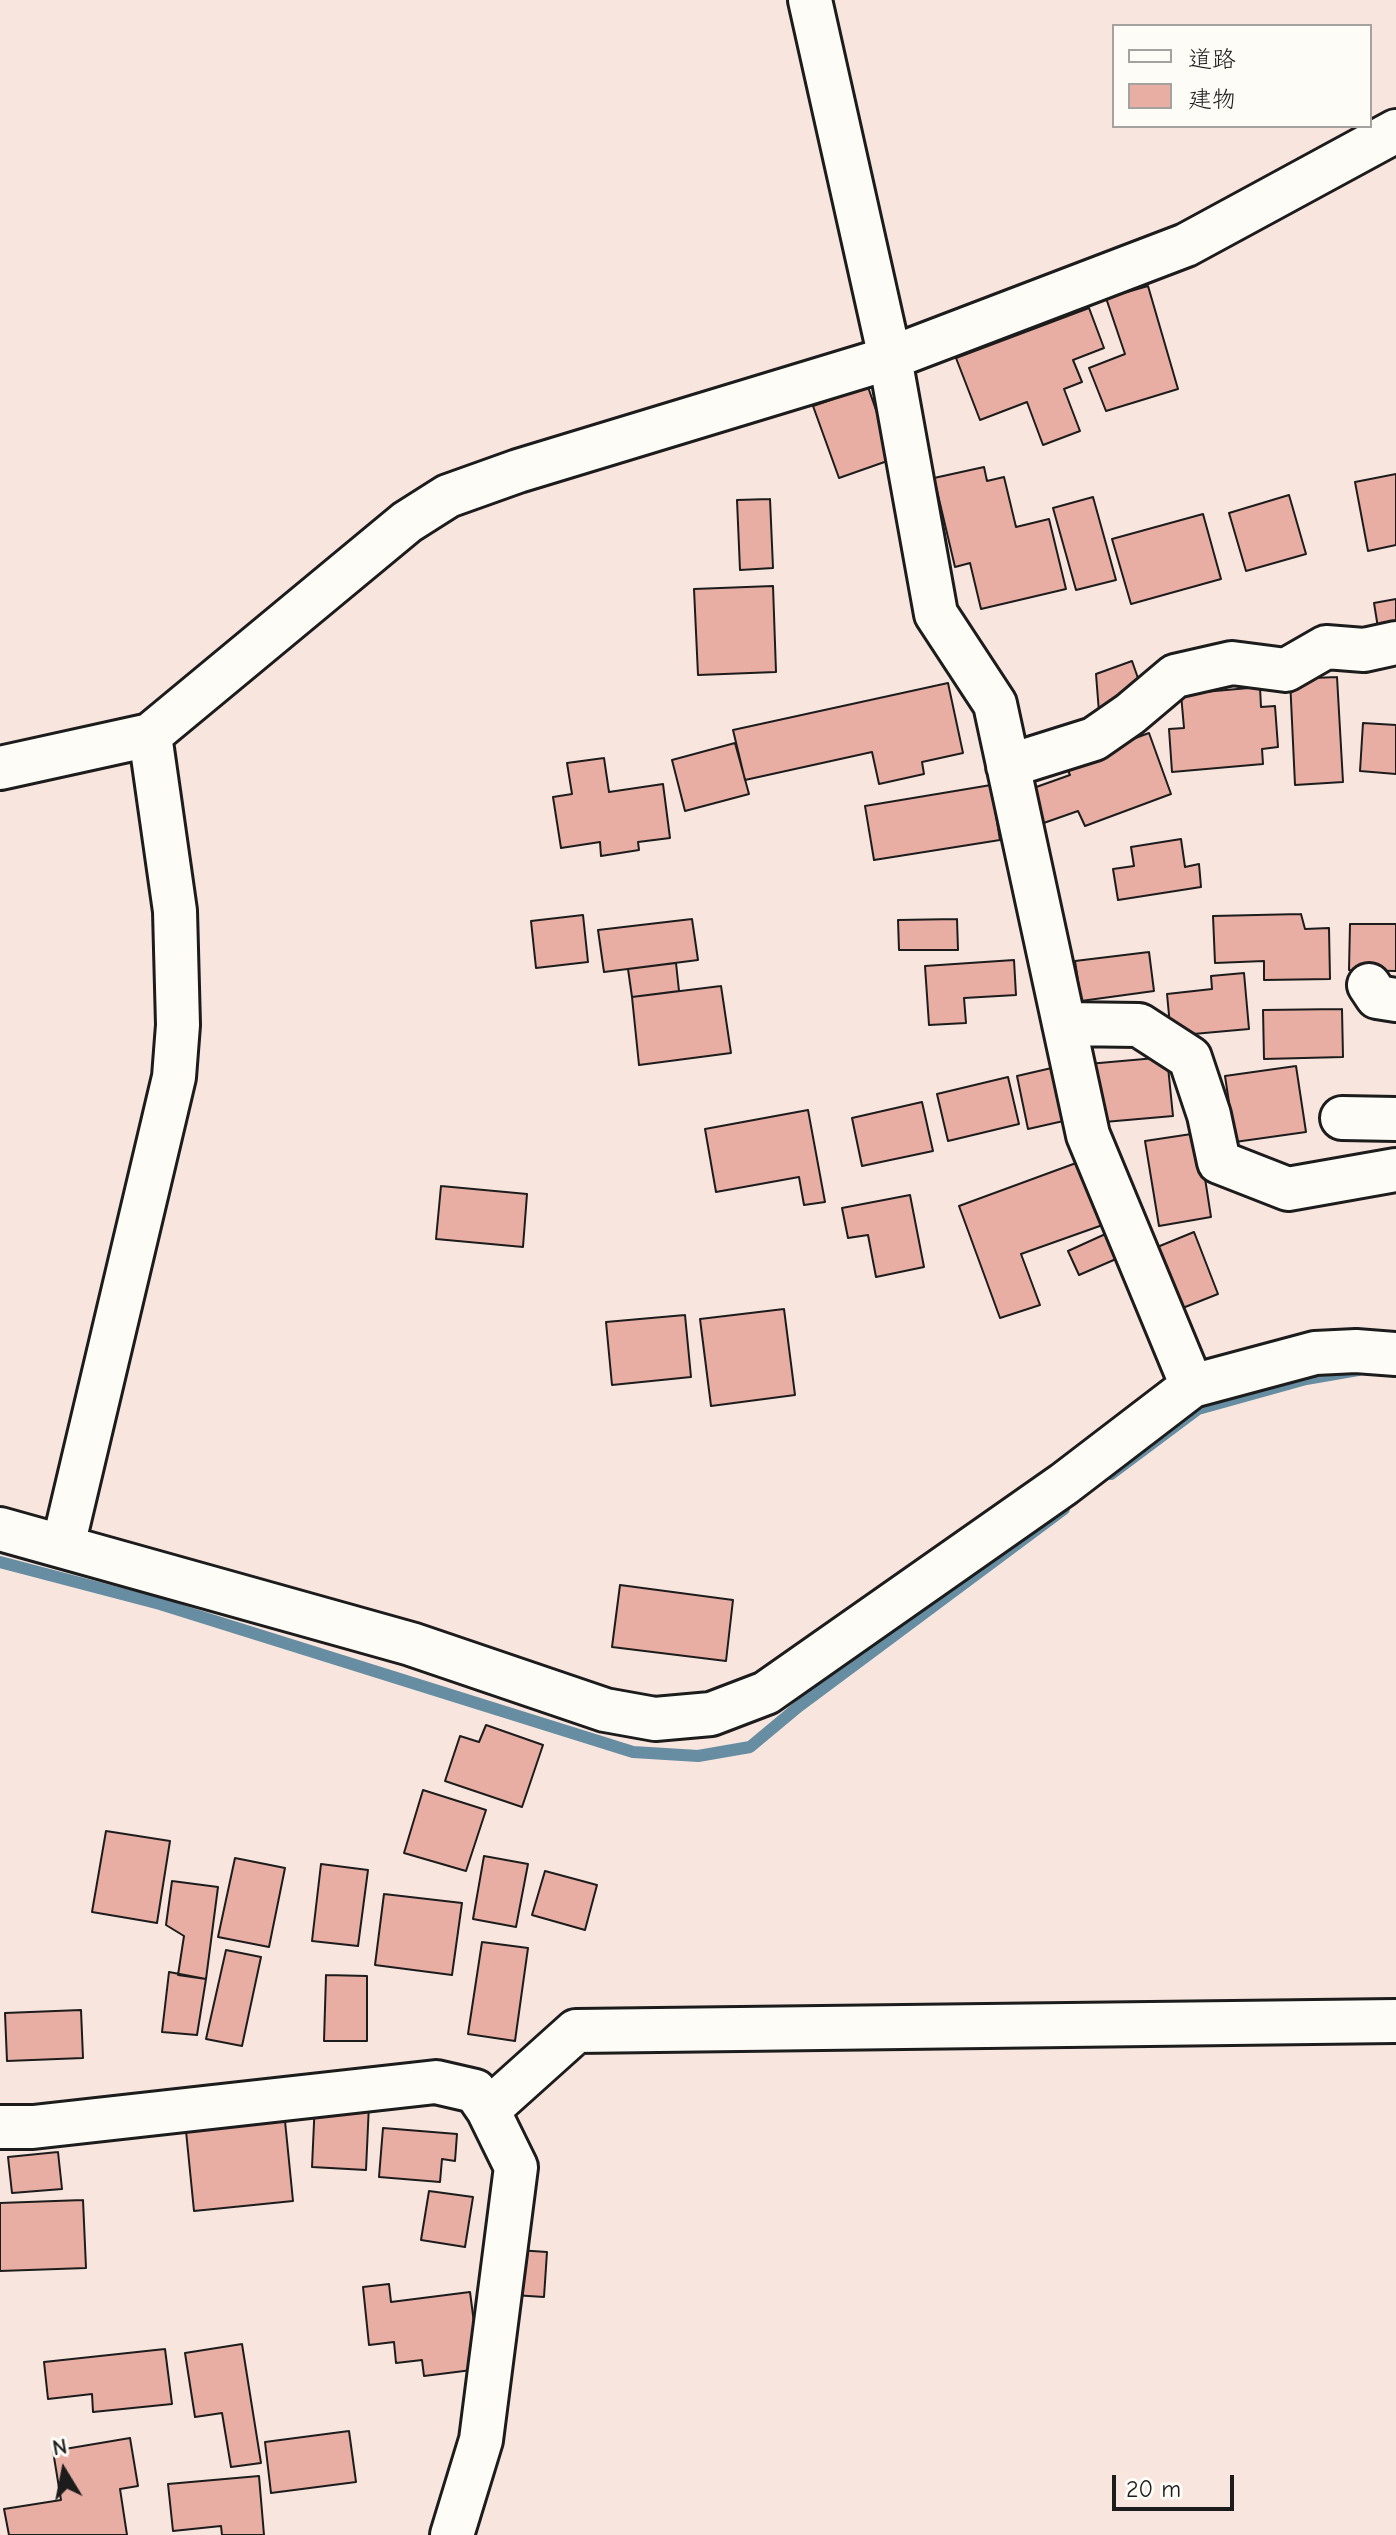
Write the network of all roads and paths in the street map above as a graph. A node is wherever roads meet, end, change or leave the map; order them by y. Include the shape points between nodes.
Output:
1 (810, 0) edge
2 (1396, 131) edge
3 (890, 358) junction
4 (1396, 643) edge
5 (150, 735) junction
6 (1008, 766) junction
7 (0, 768) edge
8 (1064, 1024) junction
9 (1342, 1118) dead end
10 (1396, 1119) edge
11 (1396, 1170) edge
12 (1396, 1354) edge
13 (1192, 1386) junction
14 (0, 1529) edge
15 (63, 1546) junction
16 (1396, 2021) edge
17 (488, 2110) junction
18 (0, 2127) edge
19 (452, 2535) edge

1 - 3 street
2 - 3 street via 1186,245
3 - 5 street via 448,496 407,522
3 - 6 street via 936,614 995,704
4 - 6 street via 1364,650 1326,647 1286,670 1232,663 1175,676 1094,739
5 - 7 street
5 - 15 street via 175,911 174,1077
6 - 8 street
8 - 11 street via 1139,1025 1190,1058 1219,1162 1288,1189
8 - 13 street via 1088,1135
9 - 10 street
12 - 13 street via 1315,1353
13 - 15 street via 1064,1484 766,1693 711,1714 655,1719 605,1710 411,1644
14 - 15 street
16 - 17 street via 576,2031
17 - 18 street via 475,2091 436,2082
17 - 19 street via 516,2167 481,2440

